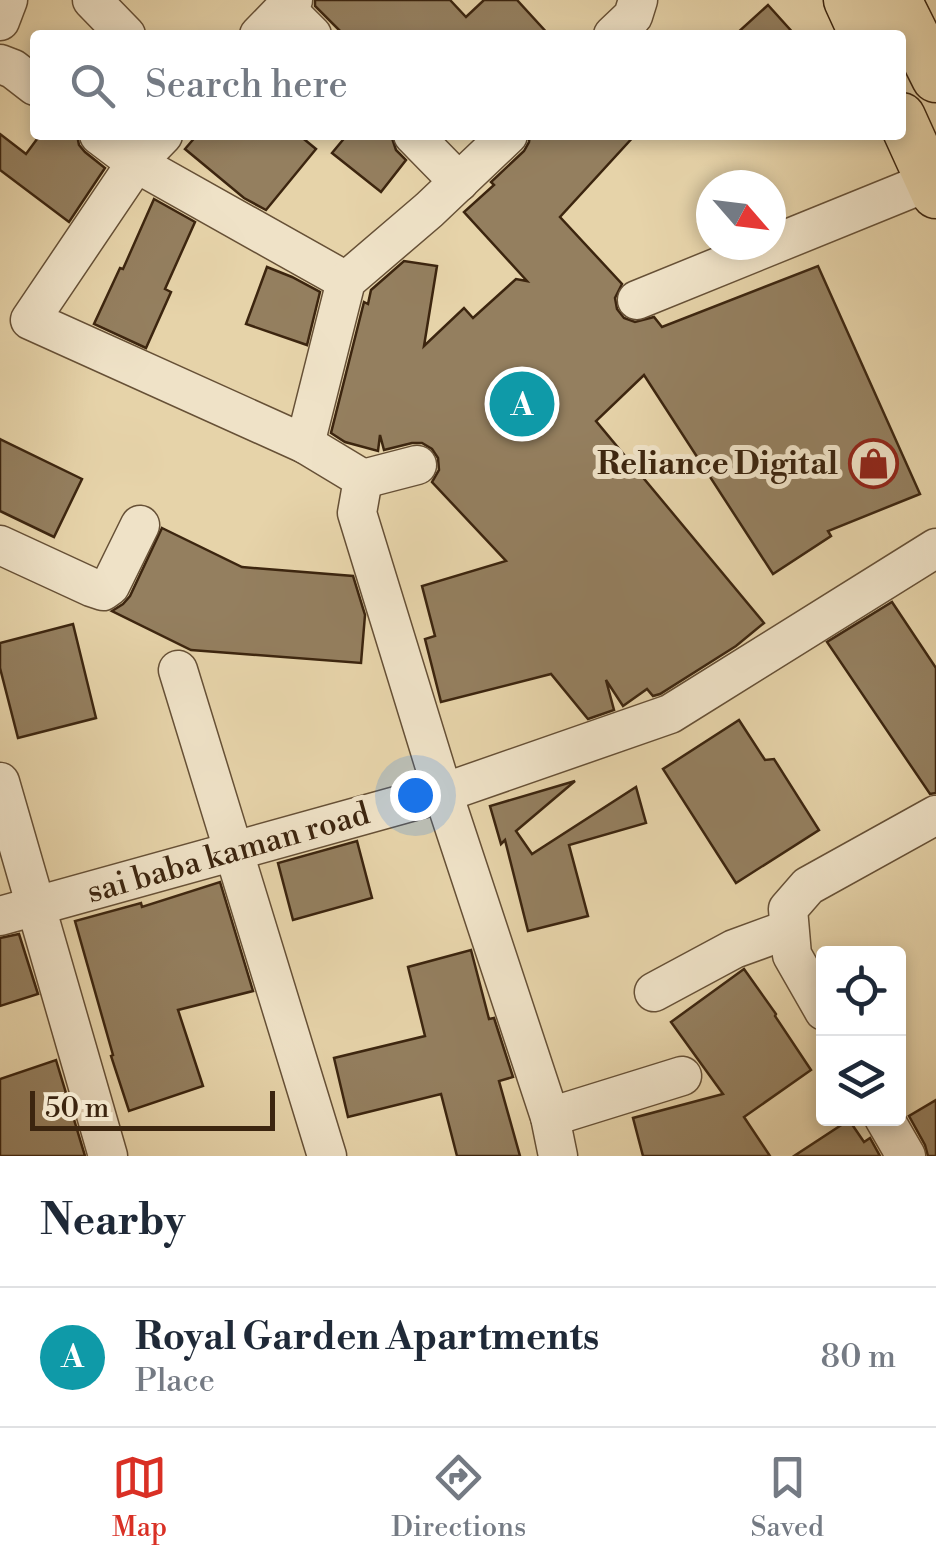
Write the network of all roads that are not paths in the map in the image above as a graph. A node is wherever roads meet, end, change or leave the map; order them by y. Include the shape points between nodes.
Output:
1 (8, 0) edge
2 (92, 0) edge
3 (638, 0) edge
4 (848, 0) edge
5 (897, 0) edge
6 (279, 14) edge
7 (0, 21) edge
8 (121, 30) edge
9 (304, 30) edge
10 (618, 30) edge
11 (862, 30) edge
12 (0, 64) edge
13 (936, 78) edge
14 (30, 82) edge
15 (906, 128) edge
16 (106, 140) edge
17 (158, 140) edge
18 (418, 140) edge
19 (503, 140) edge
20 (136, 163) junction
21 (460, 182) junction
22 (933, 188) edge
23 (346, 281) junction
24 (637, 300) dead end
25 (15, 316) edge
26 (305, 444) junction
27 (417, 465) dead end
28 (363, 479) junction
29 (140, 525) dead end
30 (0, 545) edge
31 (936, 548) edge
32 (178, 670) dead end
33 (0, 782) edge
34 (443, 793) junction
35 (936, 814) edge
36 (234, 849) junction
37 (37, 905) junction
38 (0, 916) edge
39 (789, 928) junction
40 (654, 992) dead end
41 (816, 997) edge
42 (682, 1076) dead end
43 (550, 1116) junction
44 (889, 1126) edge
45 (108, 1156) edge
46 (327, 1156) edge
47 (558, 1156) edge
48 (906, 1156) edge

1 - 7 street
2 - 8 street
3 - 10 street
4 - 11 main road
5 - 13 main road
6 - 9 street
12 - 14 street
15 - 22 main road
16 - 20 street
17 - 20 street
18 - 21 street
19 - 21 street
20 - 23 street
20 - 25 street
21 - 23 street
22 - 24 street
23 - 26 street
25 - 26 street
26 - 28 street
27 - 28 street
28 - 34 street via 357,513
29 - 30 street via 103,591
31 - 34 street, sai baba kaman road via 670,714
32 - 36 street
33 - 37 street
34 - 36 street, sai baba kaman road
34 - 43 street
35 - 39 street via 808,886 788,910
36 - 37 street, sai baba kaman road
36 - 46 street
37 - 38 street, sai baba kaman road
37 - 45 street
39 - 40 street
39 - 41 street via 792,954
42 - 43 street
43 - 47 street
44 - 48 street

